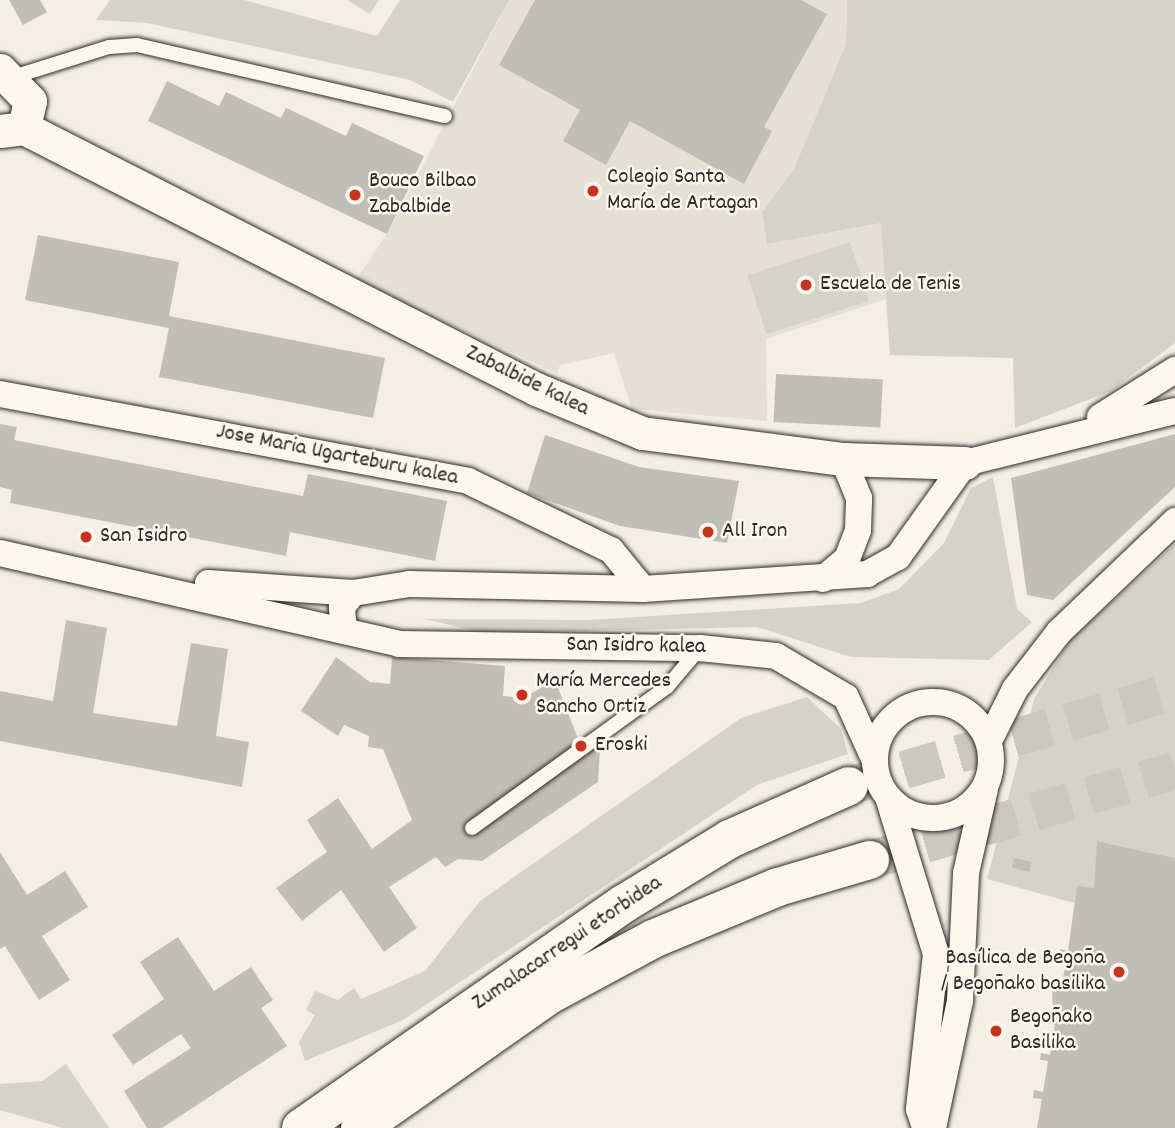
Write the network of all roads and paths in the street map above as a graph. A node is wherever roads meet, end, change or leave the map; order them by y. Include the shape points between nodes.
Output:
1 (5, 74) edge
2 (445, 116) dead end
3 (12, 129) edge
4 (1175, 370) edge
5 (1175, 385) edge
6 (1145, 393) junction
7 (0, 394) edge
8 (1175, 411) edge
9 (1073, 431) junction
10 (843, 459) junction
11 (965, 463) junction
12 (1175, 521) edge
13 (0, 553) edge
14 (113, 575) junction
15 (824, 579) junction
16 (643, 589) junction
17 (353, 593) junction
18 (344, 631) junction
19 (700, 648) junction
20 (989, 741) junction
21 (862, 774) junction
22 (987, 783) junction
23 (888, 797) junction
24 (472, 828) dead end
25 (870, 860) tunnel mouth
26 (301, 1128) edge
27 (360, 1128) edge
28 (925, 1128) edge
29 (933, 1128) edge

1 - 2 lane via 109,47 137,45
1 - 3 street, Zabalbide kalea via 30,101
3 - 10 street, Zabalbide kalea via 593,415 642,433
4 - 6 street, Zabalbide kalea
5 - 6 street
6 - 9 street, Zabalbide kalea
7 - 16 street, Jose Maria Ugarteburu kalea via 468,481 611,550
8 - 9 street, Zabalbide kalea
9 - 11 street, Zabalbide kalea
10 - 11 street, Zabalbide kalea
10 - 15 street via 859,498 858,530 847,559
11 - 15 street, San Isidro kalea via 898,557 867,575
12 - 20 street via 1059,632 1015,689
13 - 14 street, San Isidro kalea
14 - 17 street, San Isidro kalea
14 - 18 street, San Isidro kalea
15 - 16 street, San Isidro kalea
16 - 17 street, San Isidro kalea via 409,584
17 - 18 street via 342,607
18 - 19 street, San Isidro kalea via 399,644
19 - 21 street, San Isidro kalea via 776,656 832,684 862,725
19 - 24 lane via 667,687
20 - 21 street via 967,712 932,701 906,709 885,726
20 - 22 street
21 - 23 street
21 - 26 main road, Zumalacarregui etorbidea via 730,839 625,903
22 - 23 street via 976,800 941,818 903,810
22 - 29 street via 966,873 960,1001
23 - 28 street via 936,954 919,1108
25 - 27 main road, Zumalacarregui etorbidea via 778,887 653,939 551,994

